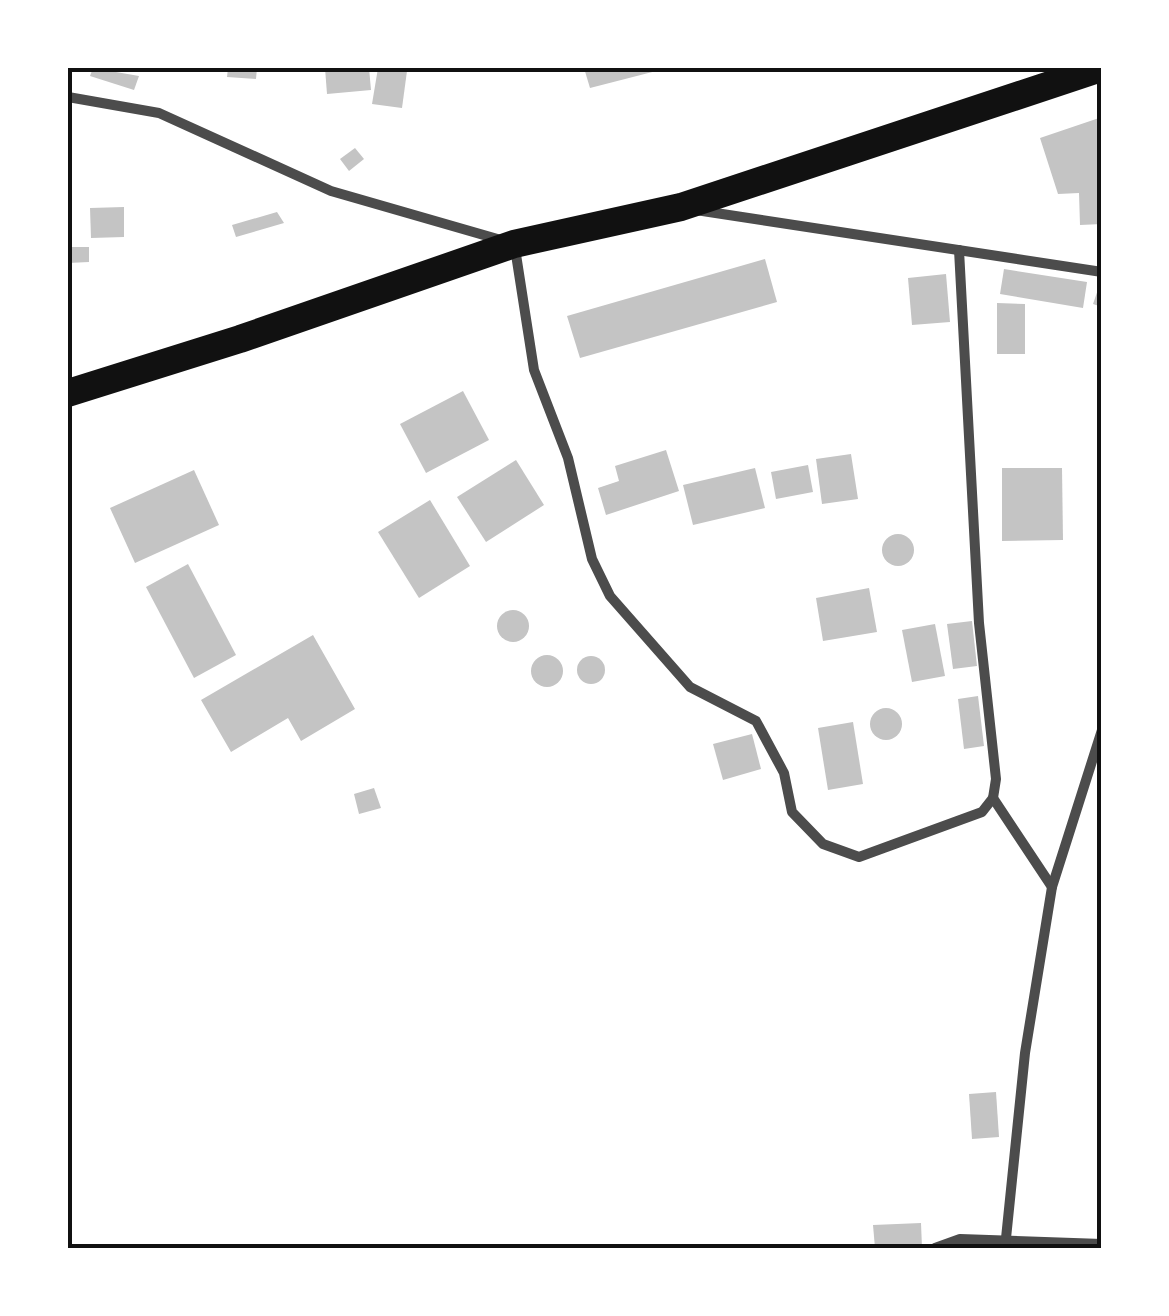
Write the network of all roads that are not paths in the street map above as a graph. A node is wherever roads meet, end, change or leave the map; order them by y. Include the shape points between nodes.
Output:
1 (1101, 68) edge
2 (68, 98) edge
3 (681, 207) junction
4 (514, 244) junction
5 (959, 250) junction
6 (1102, 272) edge
7 (68, 393) edge
8 (1102, 730) edge
9 (993, 798) junction
10 (1052, 886) junction
11 (1005, 1244) edge
12 (1102, 1244) edge
13 (935, 1248) edge

1 - 3 highway
2 - 4 street via 159,113 332,191
3 - 4 highway
3 - 5 street
4 - 7 highway
4 - 9 street via 534,370 568,458 592,559 610,596 690,686 756,722 784,773 792,812 822,844 859,857 982,812
5 - 6 street
5 - 9 street
8 - 10 street
9 - 10 street
10 - 11 street
11 - 12 street
11 - 13 street via 960,1239

